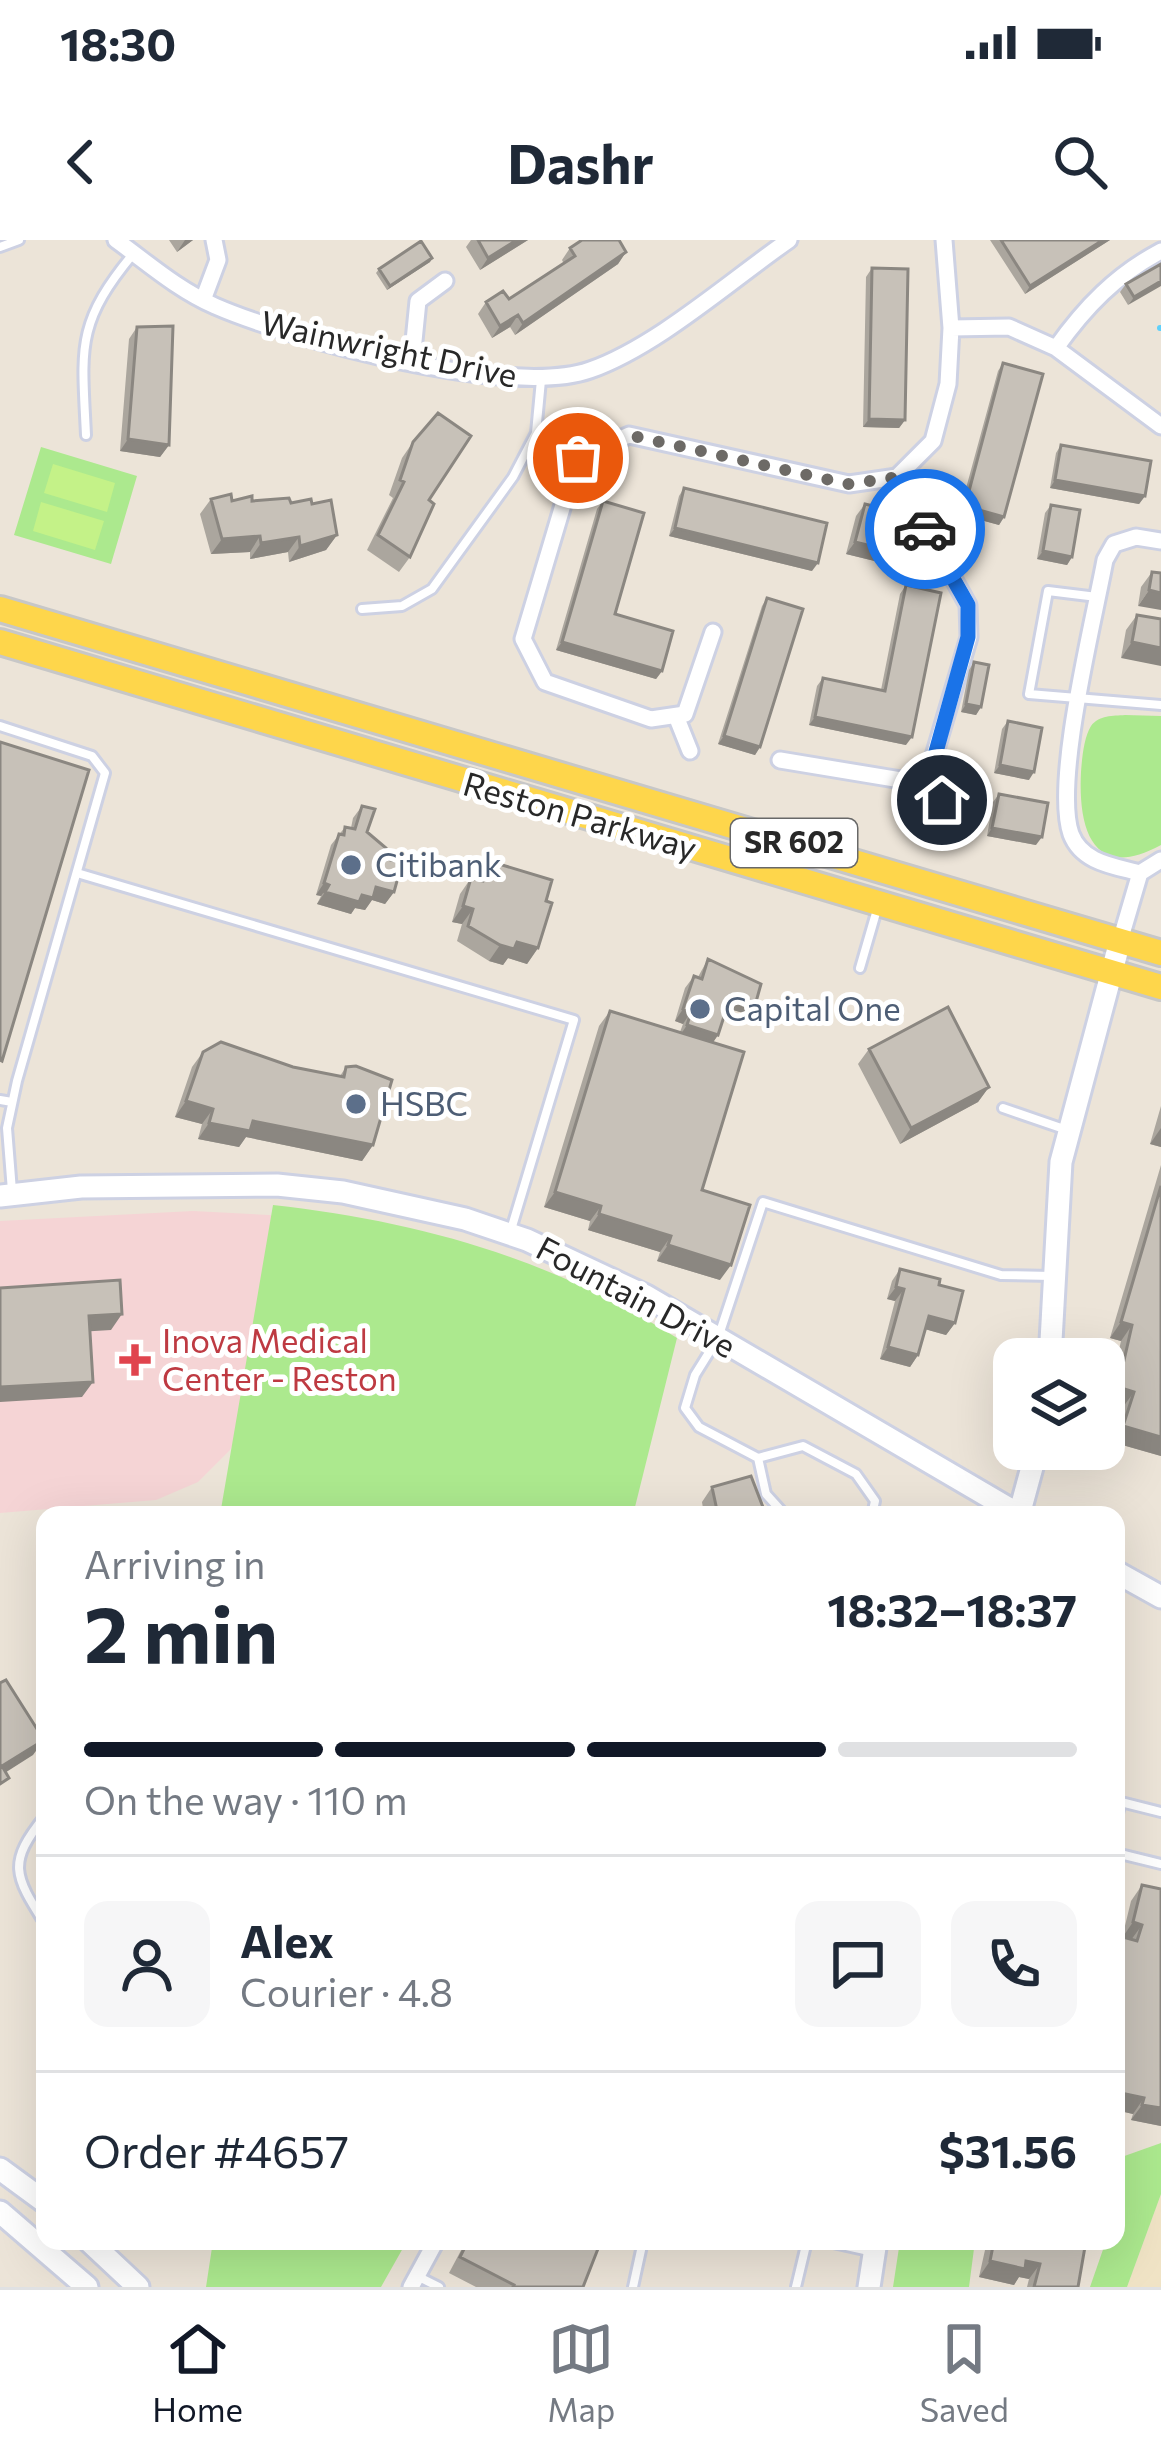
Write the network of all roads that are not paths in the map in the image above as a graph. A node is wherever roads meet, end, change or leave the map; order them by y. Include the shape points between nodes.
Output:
1 (19, 240) edge
2 (116, 240) edge
3 (214, 240) edge
4 (789, 240) edge
5 (944, 240) edge
6 (0, 247) edge
7 (1161, 250) edge
8 (133, 254) junction
9 (445, 280) dead end
10 (203, 300) junction
11 (951, 328) junction
12 (1055, 348) junction
13 (412, 361) junction
14 (541, 380) junction
15 (1161, 426) edge
16 (86, 435) dead end
17 (898, 477) junction
18 (1161, 541) edge
19 (1098, 597) junction
20 (0, 609) edge
21 (362, 609) dead end
22 (713, 632) dead end
23 (0, 642) edge
24 (1081, 701) junction
25 (1161, 705) edge
26 (676, 716) junction
27 (0, 726) edge
28 (690, 751) dead end
29 (780, 760) dead end
30 (932, 766) junction
31 (907, 781) junction
32 (1161, 860) edge
33 (77, 872) junction
34 (1140, 873) junction
35 (879, 904) junction
36 (1120, 940) junction
37 (1161, 953) edge
38 (860, 968) dead end
39 (1110, 973) junction
40 (1161, 987) edge
41 (0, 1100) edge
42 (12, 1102) junction
43 (1003, 1108) dead end
44 (1068, 1130) junction
45 (6, 1194) edge
46 (509, 1234) junction
47 (1053, 1276) junction
48 (718, 1338) junction
49 (1051, 1338) edge
50 (758, 1458) junction
51 (1031, 1470) edge
52 (777, 1506) edge
53 (873, 1506) edge
54 (1004, 1506) edge
55 (1021, 1506) edge
56 (1125, 1577) edge
57 (1161, 1597) edge
58 (1125, 1803) edge
59 (1161, 1811) edge
60 (36, 1828) edge
61 (1125, 1854) edge
62 (1161, 1864) edge
63 (36, 1910) edge
64 (0, 2169) edge
65 (36, 2195) edge
66 (0, 2212) edge
67 (36, 2243) edge
68 (44, 2250) edge
69 (99, 2250) edge
70 (431, 2250) edge
71 (641, 2250) edge
72 (805, 2250) edge
73 (875, 2250) edge
74 (414, 2282) edge
75 (87, 2287) edge
76 (138, 2287) edge
77 (439, 2287) edge
78 (633, 2287) edge
79 (796, 2287) edge
80 (869, 2287) edge

1 - 6 lane
2 - 8 street, Wainwright Drive
3 - 10 street via 218,260
4 - 14 street, Wainwright Drive via 615,360
5 - 11 street
7 - 12 street via 1085,307
8 - 10 street, Wainwright Drive
8 - 16 lane via 84,332
9 - 13 street via 418,301
10 - 13 street, Wainwright Drive
11 - 12 street via 1009,327
11 - 17 street via 937,431
12 - 15 street
13 - 14 street, Wainwright Drive via 498,380
14 - 21 lane via 536,433 432,589 402,606
17 - 26 street via 848,484 629,435 578,458 523,639 545,682 651,719
17 - 30 street via 968,605 968,637
18 - 19 street via 1114,544
19 - 24 street
19 - 24 lane via 1048,591 1029,694
20 - 36 main road, Reston Parkway / SR 602
22 - 26 street via 685,714
23 - 35 main road, Reston Parkway / SR 602
24 - 25 lane
24 - 34 street via 1067,769 1072,834 1091,860
26 - 28 street
27 - 33 lane via 92,756 105,773
29 - 31 street
30 - 31 street
30 - 31 street via 947,790 933,805 913,801
32 - 34 street
33 - 42 lane
33 - 46 lane via 574,1020
34 - 36 street
35 - 38 lane
35 - 39 main road, Reston Parkway / SR 602
36 - 37 main road, Reston Parkway / SR 602
36 - 39 street
39 - 40 main road, Reston Parkway / SR 602
39 - 44 street
41 - 42 lane
42 - 45 lane
43 - 44 lane
44 - 47 street
45 - 46 street, Fountain Drive via 277,1185 407,1204
46 - 48 street, Fountain Drive via 588,1266
47 - 48 lane via 1001,1275 763,1202
47 - 49 street
48 - 50 lane via 685,1408 699,1427
48 - 54 street, Fountain Drive
50 - 52 lane
50 - 53 lane via 803,1446 856,1474
51 - 55 street
56 - 57 street
58 - 59 lane
60 - 63 lane via 20,1848 17,1880
61 - 62 lane
64 - 65 street
66 - 67 street
68 - 75 street
69 - 76 street
70 - 74 street
71 - 78 lane
72 - 79 lane
73 - 80 street
74 - 77 lane

